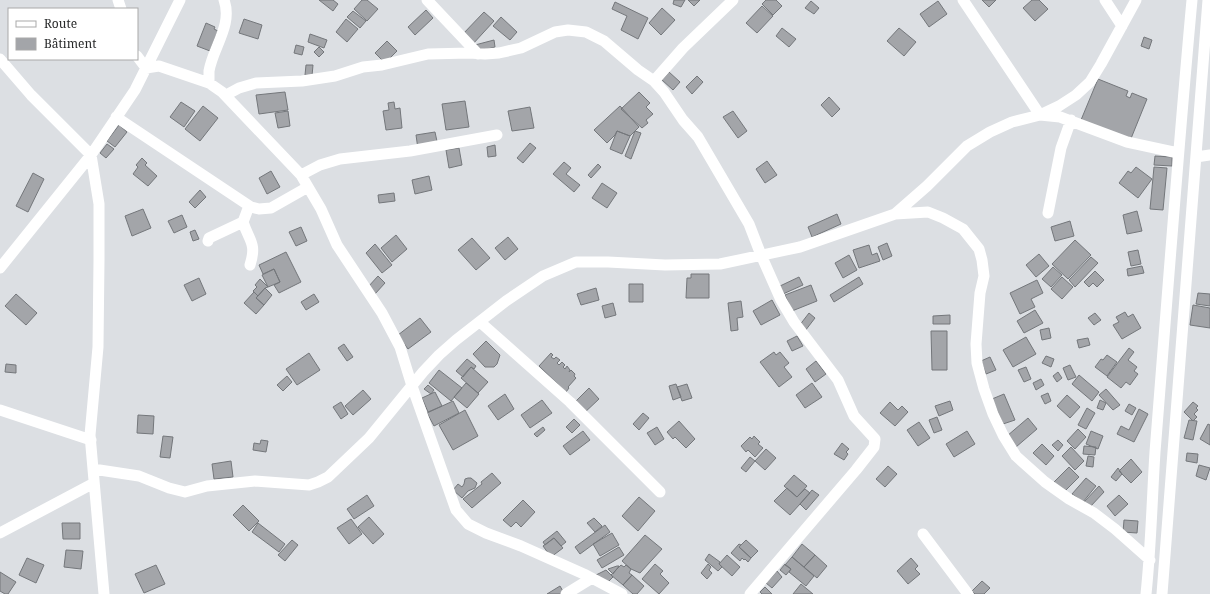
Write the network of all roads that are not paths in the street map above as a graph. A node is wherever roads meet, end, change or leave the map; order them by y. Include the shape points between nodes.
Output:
1 (180, 0) edge
2 (224, 0) edge
3 (427, 0) edge
4 (733, 0) edge
5 (963, 0) edge
6 (1106, 0) edge
7 (1136, 0) edge
8 (1192, 0) edge
9 (1208, 0) edge
10 (1122, 26) junction
11 (1208, 31) edge
12 (478, 54) junction
13 (138, 57) edge
14 (0, 59) edge
15 (146, 68) junction
16 (654, 81) junction
17 (209, 84) junction
18 (226, 95) junction
19 (1040, 115) junction
20 (116, 117) junction
21 (1071, 120) junction
22 (497, 135) dead end
23 (1178, 153) junction
24 (91, 155) junction
25 (1210, 155) edge
26 (1196, 157) junction
27 (301, 175) junction
28 (308, 187) junction
29 (249, 206) junction
30 (1048, 213) dead end
31 (895, 214) junction
32 (243, 222) junction
33 (208, 241) dead end
34 (761, 254) junction
35 (250, 265) dead end
36 (0, 268) edge
37 (480, 322) junction
38 (412, 386) junction
39 (0, 410) edge
40 (91, 440) junction
41 (93, 469) junction
42 (94, 483) junction
43 (660, 492) dead end
44 (0, 533) edge
45 (923, 534) dead end
46 (1150, 560) junction
47 (592, 578) junction
48 (104, 594) edge
49 (566, 594) edge
50 (622, 594) edge
51 (750, 594) edge
52 (968, 594) edge
53 (1146, 594) edge
54 (1162, 594) edge

1 - 15 street
2 - 17 street via 227,19 209,70
3 - 12 street
4 - 16 street via 683,48
5 - 19 street
6 - 10 street
7 - 10 street
8 - 23 street
9 - 11 street
10 - 19 street via 1090,82 1076,96
11 - 26 street
12 - 16 street via 520,48 555,32 586,32 604,41
12 - 18 street via 428,54 363,67 335,76 302,81 256,83
13 - 15 street
14 - 24 street via 31,95
15 - 17 street via 159,66
15 - 20 street via 135,90
16 - 34 street via 698,137 749,224
17 - 18 street
18 - 27 street
19 - 21 street via 1060,116
19 - 31 street via 1012,122 967,146
20 - 24 street
20 - 29 street
21 - 23 street via 1127,142
21 - 30 street via 1062,148
22 - 27 street via 410,151 340,159 320,165
23 - 46 street via 1153,482
24 - 36 street
24 - 40 street via 99,204 98,347
25 - 26 street
26 - 54 street
27 - 28 street
28 - 29 street via 271,208 259,209
28 - 38 street via 337,245 382,313 400,347
29 - 32 street
31 - 34 street via 800,247
31 - 46 street via 928,212 943,218 963,229 979,249 984,276 980,293 976,363 1003,435 1016,456 1045,482 1116,529
32 - 33 street via 209,238
32 - 35 street via 253,246 254,254
34 - 37 street via 720,264 698,266 576,262 543,276 506,300
34 - 51 street via 781,300 794,322 838,380 854,416 875,439 874,447 856,470
37 - 38 street via 439,355
37 - 43 street via 570,402
38 - 41 street via 369,438 328,477 308,485 255,481 206,486 185,492 139,476
38 - 47 street via 456,510 468,524
39 - 40 street
40 - 41 street
41 - 42 street
42 - 44 street
42 - 48 street
45 - 52 street
46 - 53 street
47 - 49 street
47 - 50 street

